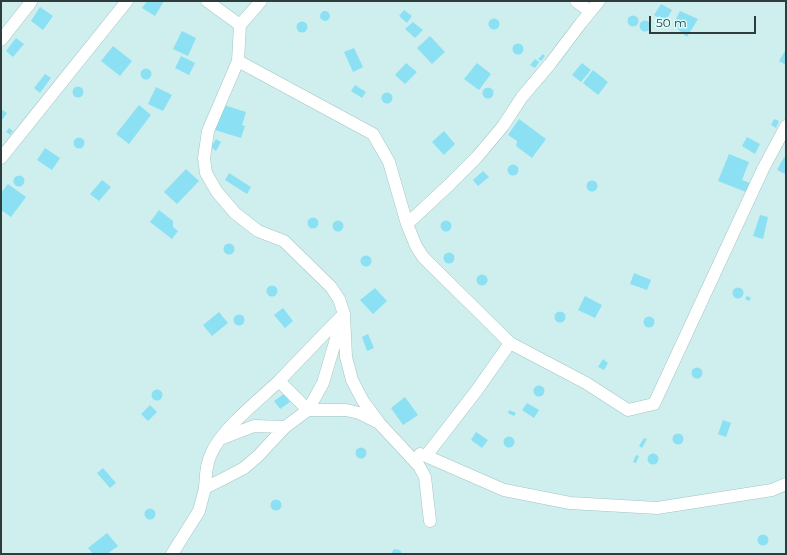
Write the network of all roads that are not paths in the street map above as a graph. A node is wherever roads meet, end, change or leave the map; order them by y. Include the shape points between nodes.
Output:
1 (29, 1) edge
2 (127, 1) edge
3 (208, 1) edge
4 (261, 1) edge
5 (576, 1) edge
6 (599, 1) edge
7 (590, 12) junction
8 (240, 25) junction
9 (1, 40) edge
10 (238, 61) junction
11 (786, 126) edge
12 (1, 158) edge
13 (407, 224) junction
14 (344, 314) junction
15 (510, 343) junction
16 (279, 381) junction
17 (308, 410) junction
18 (380, 424) junction
19 (285, 427) junction
20 (220, 439) junction
21 (402, 447) junction
22 (426, 456) junction
23 (786, 484) edge
24 (205, 488) junction
25 (430, 522) dead end
26 (172, 554) edge

1 - 9 street
2 - 12 street
3 - 8 street
4 - 8 street
5 - 7 street
6 - 7 street
7 - 13 street via 477,157
8 - 10 street
10 - 13 street via 373,134 389,162
10 - 14 street via 208,131 204,158 206,173 217,192 235,213 258,230 284,241 331,287 339,299
11 - 15 street via 763,169 654,404 628,410 586,383
13 - 15 street via 423,257
14 - 16 street
14 - 17 street via 323,383
14 - 18 street via 346,358 352,380 362,401
15 - 22 street
16 - 17 street
16 - 20 street
17 - 18 street via 346,410 359,413
17 - 19 street
18 - 21 street
19 - 20 street via 254,426
19 - 24 street via 244,468
20 - 24 street via 208,462
21 - 22 street
21 - 25 street via 425,477
22 - 23 street via 504,490 570,502 657,508 772,490
24 - 26 street via 199,510

